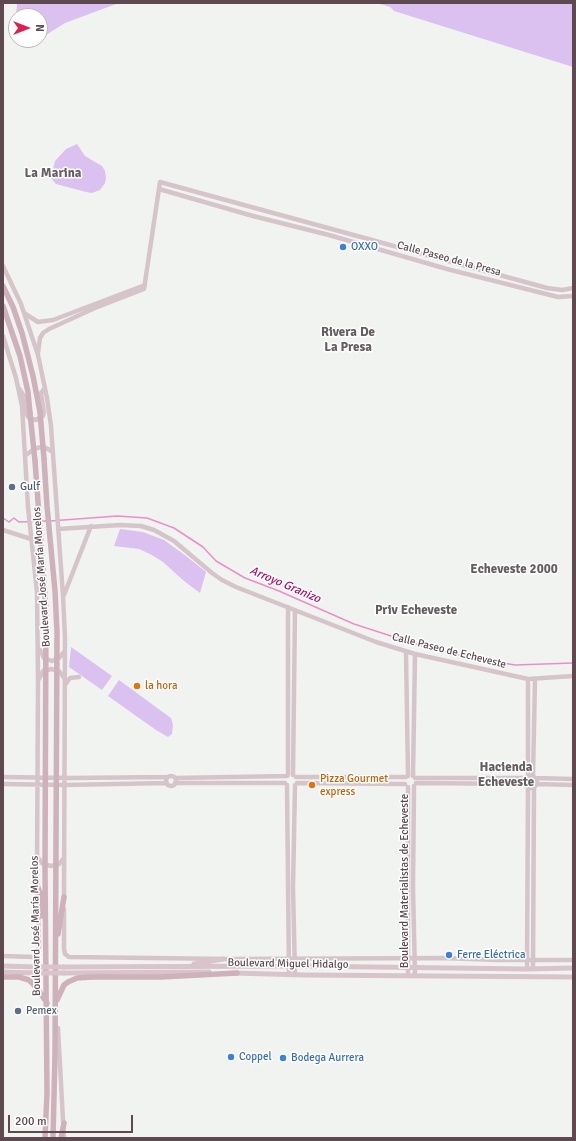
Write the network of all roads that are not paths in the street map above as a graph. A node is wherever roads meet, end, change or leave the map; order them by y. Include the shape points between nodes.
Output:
1 (160, 189) junction
2 (3, 266) edge
3 (3, 286) edge
4 (145, 287) junction
5 (573, 288) edge
6 (573, 296) edge
7 (3, 306) edge
8 (24, 314) junction
9 (3, 336) edge
10 (38, 355) junction
11 (18, 387) junction
12 (45, 388) junction
13 (53, 452) junction
14 (26, 455) junction
15 (91, 526) junction
16 (58, 527) junction
17 (3, 530) edge
18 (32, 539) junction
19 (63, 596) junction
20 (288, 607) junction
21 (295, 610) junction
22 (38, 645) junction
23 (65, 646) junction
24 (406, 652) junction
25 (415, 654) junction
26 (46, 660) junction
27 (57, 660) junction
28 (65, 665) junction
29 (46, 670) junction
30 (57, 670) junction
31 (573, 676) edge
32 (79, 677) dead end
33 (528, 679) junction
34 (535, 679) junction
35 (38, 680) junction
36 (65, 682) junction
37 (168, 776) junction
38 (291, 776) junction
39 (3, 777) edge
40 (37, 777) junction
41 (410, 777) junction
42 (531, 777) junction
43 (46, 778) junction
44 (56, 778) junction
45 (64, 778) junction
46 (175, 778) junction
47 (573, 779) edge
48 (167, 783) junction
49 (175, 783) junction
50 (3, 784) edge
51 (286, 784) junction
52 (296, 784) junction
53 (37, 785) junction
54 (46, 785) junction
55 (56, 785) junction
56 (64, 785) junction
57 (406, 785) junction
58 (415, 785) junction
59 (573, 785) edge
60 (531, 786) junction
61 (37, 856) junction
62 (64, 857) junction
63 (45, 865) junction
64 (56, 866) junction
65 (37, 884) junction
66 (64, 897) junction
67 (46, 943) junction
68 (55, 950) junction
69 (3, 956) edge
70 (288, 958) junction
71 (295, 958) junction
72 (408, 958) junction
73 (415, 958) junction
74 (223, 959) junction
75 (527, 960) junction
76 (533, 960) junction
77 (573, 960) edge
78 (3, 966) edge
79 (289, 966) junction
80 (295, 966) junction
81 (181, 967) junction
82 (408, 967) junction
83 (415, 967) junction
84 (573, 968) edge
85 (527, 969) junction
86 (533, 969) junction
87 (38, 970) junction
88 (64, 970) junction
89 (3, 972) edge
90 (237, 973) junction
91 (289, 975) junction
92 (295, 975) junction
93 (408, 976) junction
94 (415, 976) junction
95 (3, 977) edge
96 (573, 977) edge
97 (47, 1003) junction
98 (55, 1006) junction
99 (64, 1123) junction
100 (45, 1138) edge
101 (53, 1138) edge
102 (61, 1138) edge
103 (64, 1138) edge

1 - 4 street
1 - 5 street, Calle Paseo de la Presa via 160,182 547,288
1 - 6 street, Calle Paseo de la Presa via 454,271 551,296
2 - 8 street
3 - 27 main road, Boulevard José María Morelos, bridge via 22,334 36,392 56,597
4 - 8 street via 53,320 33,321
4 - 10 street via 49,329 40,338
7 - 26 main road, Boulevard José María Morelos, bridge via 20,356 28,392 46,592
8 - 10 street
9 - 11 street, Boulevard José María Morelos
10 - 12 street
11 - 12 street via 24,396 27,416 36,420 44,416 41,394
11 - 14 street, Boulevard José María Morelos
12 - 13 street
13 - 14 street via 41,447
13 - 16 street
14 - 18 street, Boulevard José María Morelos
15 - 16 street, Calle Paseo de Echeveste
15 - 19 street
15 - 20 street, Calle Paseo de Echeveste via 130,525 154,530 174,541 222,580 258,597
16 - 19 street
17 - 18 street
18 - 22 street, Boulevard José María Morelos
19 - 23 street
20 - 21 street, Calle Paseo de Echeveste
20 - 38 street
21 - 24 street, Calle Paseo de Echeveste
21 - 38 street
22 - 26 street
22 - 35 street, Boulevard José María Morelos
23 - 27 street via 63,654
23 - 28 street
24 - 25 street, Calle Paseo de Echeveste
24 - 41 street
25 - 33 street, Calle Paseo de Echeveste
25 - 41 street
26 - 27 street
26 - 29 main road, Boulevard José María Morelos
27 - 28 street
27 - 30 main road, Boulevard José María Morelos
28 - 36 street
29 - 30 street
29 - 35 street
29 - 43 main road, Boulevard José María Morelos
30 - 36 street
30 - 44 main road, Boulevard José María Morelos
31 - 34 street, Calle Paseo de Echeveste
32 - 36 street via 70,678
33 - 34 street, Calle Paseo de Echeveste
33 - 42 street
34 - 42 street
35 - 40 street, Boulevard José María Morelos
36 - 45 street
37 - 45 street
37 - 46 street
37 - 48 street
38 - 41 street
38 - 46 street
38 - 51 street
38 - 52 street
39 - 40 street
40 - 43 street
40 - 53 street, Boulevard José María Morelos
41 - 42 street
41 - 57 street, Boulevard Materialistas de Echeveste
41 - 58 street, Boulevard Materialistas de Echeveste
42 - 47 street
42 - 60 street
42 - 60 street via 525,781
43 - 44 street
43 - 54 main road, Boulevard José María Morelos
44 - 45 street
44 - 55 main road, Boulevard José María Morelos
45 - 56 street
46 - 49 street
48 - 49 street via 171,786
48 - 56 street
49 - 51 street
50 - 53 street
51 - 52 street via 290,787
51 - 70 street
52 - 57 street
52 - 71 street via 293,886
53 - 54 street
53 - 61 street, Boulevard José María Morelos
54 - 55 street
54 - 63 main road, Boulevard José María Morelos
55 - 56 street
55 - 64 main road, Boulevard José María Morelos
56 - 62 street
57 - 58 street
57 - 72 street, Boulevard Materialistas de Echeveste
58 - 60 street
58 - 73 street, Boulevard Materialistas de Echeveste
59 - 60 street
60 - 75 street
60 - 76 street
61 - 63 street
61 - 65 street, Boulevard José María Morelos
62 - 64 street
62 - 66 street
63 - 64 street
63 - 67 main road, Boulevard José María Morelos
64 - 68 main road, Boulevard José María Morelos
65 - 67 main road via 40,890
65 - 69 street, Boulevard José María Morelos via 38,954 34,957
66 - 68 main road
66 - 74 street via 66,956
67 - 97 main road, Boulevard José María Morelos
68 - 98 main road, Boulevard José María Morelos
70 - 71 street
70 - 74 street
70 - 79 street
71 - 72 street
71 - 80 street
72 - 73 street
72 - 82 street, Boulevard Materialistas de Echeveste
73 - 75 street
73 - 83 street, Boulevard Materialistas de Echeveste
74 - 81 main road
75 - 76 street
75 - 85 street
76 - 77 street
76 - 86 street
78 - 87 main road, Boulevard Miguel Hidalgo
79 - 80 main road, Boulevard Miguel Hidalgo
79 - 81 main road, Boulevard Miguel Hidalgo
79 - 91 street
80 - 82 main road, Boulevard Miguel Hidalgo
80 - 92 street
81 - 88 main road, Boulevard Miguel Hidalgo
82 - 83 main road, Boulevard Miguel Hidalgo
82 - 93 street, Boulevard Materialistas de Echeveste
83 - 85 main road, Boulevard Miguel Hidalgo
83 - 94 street, Boulevard Materialistas de Echeveste
84 - 86 main road, Boulevard Miguel Hidalgo
85 - 86 main road, Boulevard Miguel Hidalgo
87 - 88 main road, Boulevard Miguel Hidalgo, bridge
87 - 89 main road, Boulevard Miguel Hidalgo
88 - 90 main road, Boulevard Miguel Hidalgo
90 - 91 main road, Boulevard Miguel Hidalgo
90 - 98 main road via 77,978 64,985
91 - 92 main road, Boulevard Miguel Hidalgo
92 - 93 main road, Boulevard Miguel Hidalgo
93 - 94 main road, Boulevard Miguel Hidalgo
94 - 96 main road, Boulevard Miguel Hidalgo
95 - 97 main road via 29,980
97 - 100 main road, Boulevard José María Morelos
98 - 99 street, Boulevard José María Morelos
98 - 101 main road, Boulevard José María Morelos
99 - 102 main road
99 - 103 street, Boulevard José María Morelos

